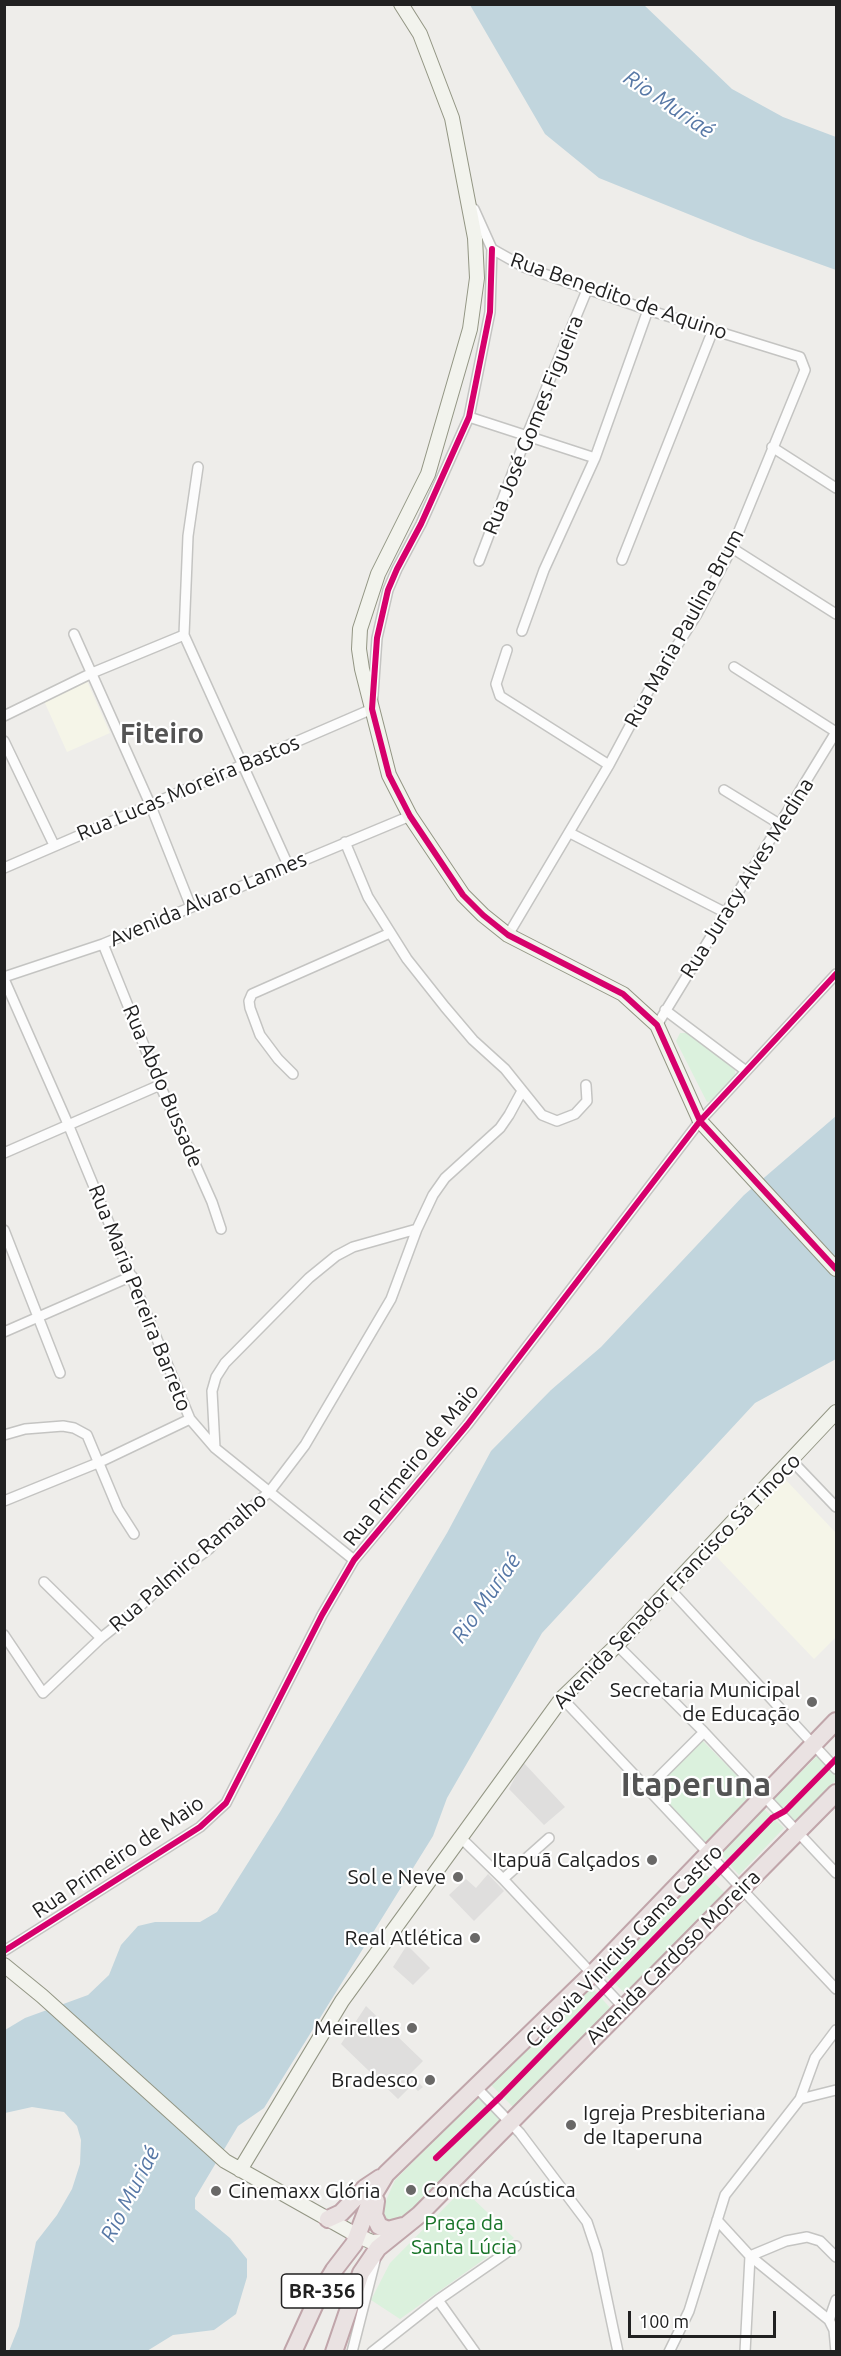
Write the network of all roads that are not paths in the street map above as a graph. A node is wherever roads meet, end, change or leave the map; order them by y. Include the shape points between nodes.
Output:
1 (401, 4) edge
2 (469, 199) junction
3 (492, 249) junction
4 (587, 290) junction
5 (648, 310) junction
6 (713, 330) junction
7 (800, 357) joint
8 (468, 417) junction
9 (527, 435) junction
10 (772, 447) junction
11 (595, 458) junction
12 (198, 467) dead end
13 (837, 488) edge
14 (732, 548) junction
15 (622, 560) dead end
16 (479, 561) dead end
17 (837, 614) edge
18 (522, 632) dead end
19 (74, 634) dead end
20 (184, 635) junction
21 (507, 650) dead end
22 (734, 667) dead end
23 (92, 673) junction
24 (372, 709) junction
25 (4, 716) edge
26 (836, 732) edge
27 (4, 741) edge
28 (241, 764) junction
29 (609, 765) junction
30 (724, 790) dead end
31 (150, 804) junction
32 (410, 816) junction
33 (781, 825) junction
34 (570, 833) junction
35 (345, 842) junction
36 (54, 845) junction
37 (288, 866) junction
38 (4, 868) edge
39 (191, 907) junction
40 (726, 913) junction
41 (390, 933) junction
42 (508, 935) junction
43 (103, 944) junction
44 (837, 974) edge
45 (4, 978) edge
46 (665, 1010) junction
47 (657, 1025) junction
48 (746, 1071) junction
49 (293, 1074) dead end
50 (160, 1085) junction
51 (586, 1085) dead end
52 (522, 1090) junction
53 (700, 1121) junction
54 (68, 1124) junction
55 (4, 1153) edge
56 (221, 1229) dead end
57 (417, 1229) junction
58 (4, 1230) edge
59 (837, 1269) edge
60 (132, 1276) junction
61 (39, 1317) junction
62 (4, 1332) edge
63 (60, 1373) dead end
64 (837, 1412) edge
65 (190, 1419) junction
66 (4, 1435) edge
67 (215, 1448) junction
68 (792, 1461) junction
69 (100, 1462) junction
70 (270, 1491) junction
71 (4, 1501) edge
72 (837, 1507) edge
73 (134, 1534) dead end
74 (354, 1560) junction
75 (44, 1582) dead end
76 (669, 1588) junction
77 (4, 1635) edge
78 (100, 1638) junction
79 (617, 1645) junction
80 (562, 1698) junction
81 (837, 1721) edge
82 (704, 1732) junction
83 (813, 1745) junction
84 (837, 1769) edge
85 (648, 1788) junction
86 (837, 1793) edge
87 (762, 1797) junction
88 (798, 1831) junction
89 (460, 1837) junction
90 (549, 1838) dead end
91 (710, 1853) junction
92 (837, 1873) edge
93 (503, 1879) junction
94 (743, 1888) junction
95 (4, 1951) edge
96 (4, 1965) edge
97 (593, 1973) junction
98 (837, 1989) edge
99 (624, 2008) junction
100 (837, 2030) edge
101 (476, 2087) junction
102 (837, 2090) edge
103 (800, 2099) junction
104 (516, 2128) junction
105 (240, 2170) junction
106 (386, 2174) junction
107 (328, 2218) junction
108 (717, 2220) junction
109 (406, 2226) junction
110 (358, 2236) junction
111 (381, 2244) junction
112 (516, 2246) dead end
113 (750, 2256) junction
114 (837, 2257) edge
115 (438, 2300) junction
116 (837, 2300) edge
117 (829, 2320) junction
118 (835, 2331) edge
119 (293, 2352) edge
120 (334, 2352) edge
121 (352, 2352) edge
122 (372, 2352) edge
123 (475, 2352) edge
124 (618, 2352) edge
125 (669, 2352) edge
126 (745, 2352) edge
127 (836, 2352) edge

1 - 2 street via 420,34 452,118
2 - 3 street, Rua Benedito de Aquino
2 - 24 street via 477,278 470,329 428,474 378,574 360,629 359,649
3 - 4 street, Rua Benedito de Aquino via 524,267
3 - 8 street via 489,312
4 - 5 street, Rua Benedito de Aquino
4 - 9 street, Rua José Gomes Figueira
5 - 6 street, Rua Benedito de Aquino
5 - 11 street
6 - 7 street, Rua Benedito de Aquino
6 - 15 street
7 - 10 street, Rua Maria Paulina Brum via 806,370
8 - 9 street
8 - 24 street via 388,590 377,638
9 - 11 street
9 - 16 street, Rua José Gomes Figueira
10 - 13 street
10 - 14 street, Rua Maria Paulina Brum
11 - 18 street via 544,570
12 - 20 street via 188,537
14 - 17 street
14 - 29 street, Rua Maria Paulina Brum
19 - 23 street
20 - 23 street
20 - 28 street
21 - 29 street via 496,684 500,696
22 - 26 street
23 - 25 street
23 - 31 street
24 - 28 street, Rua Lucas Moreira Bastos
24 - 32 street via 389,775
26 - 33 street, Rua Juracy Alves Medina
27 - 36 street
28 - 31 street, Rua Lucas Moreira Bastos
28 - 37 street
29 - 34 street, Rua Maria Paulina Brum
30 - 33 street
31 - 36 street, Rua Lucas Moreira Bastos
31 - 39 street
32 - 35 street, Avenida Alvaro Lannes
32 - 42 street via 463,895
33 - 40 street, Rua Juracy Alves Medina
34 - 40 street
34 - 42 street, Rua Maria Paulina Brum
35 - 37 street, Avenida Alvaro Lannes
35 - 41 street via 368,897
36 - 38 street, Rua Lucas Moreira Bastos
37 - 39 street, Avenida Alvaro Lannes
39 - 43 street, Avenida Alvaro Lannes
40 - 46 street, Rua Juracy Alves Medina
41 - 49 street via 252,994 250,1008 260,1035
41 - 52 street via 445,1007
42 - 47 street via 623,994
43 - 45 street, Avenida Alvaro Lannes
43 - 50 street, Rua Abdo Bussade
44 - 48 street, Rua Primeiro de Maio
45 - 54 street, Rua Maria Pereira Barreto
46 - 47 street, Rua Juracy Alves Medina
46 - 48 street
47 - 53 street
48 - 53 street, Rua Primeiro de Maio
50 - 54 street
50 - 56 street, Rua Abdo Bussade via 213,1202
51 - 52 street via 587,1101 582,1109 557,1121 542,1115
52 - 57 street, Rua Palmiro Ramalho via 500,1128 445,1178
53 - 59 street
53 - 74 street, Rua Primeiro de Maio via 467,1425
54 - 55 street
54 - 60 street, Rua Maria Pereira Barreto
57 - 67 street via 353,1247 336,1256 247,1338 216,1377 212,1391
57 - 70 street, Rua Palmiro Ramalho via 392,1299 312,1435
58 - 61 street
60 - 61 street
60 - 65 street, Rua Maria Pereira Barreto
61 - 62 street
61 - 63 street
64 - 68 street, Avenida Senador Francisco Sá Tinoco
65 - 67 street, Rua Maria Pereira Barreto
65 - 69 street
66 - 69 street via 25,1429 74,1428 87,1435
67 - 70 street, Rua Maria Pereira Barreto
68 - 72 street
68 - 76 street, Avenida Senador Francisco Sá Tinoco
69 - 71 street
69 - 73 street via 118,1509
70 - 74 street, Rua Maria Pereira Barreto
70 - 78 street, Rua Palmiro Ramalho via 209,1549
74 - 95 street, Rua Primeiro de Maio via 226,1803 200,1827
75 - 78 street
76 - 79 street, Avenida Senador Francisco Sá Tinoco
76 - 83 street
77 - 78 street, Rua Palmiro Ramalho via 43,1693
79 - 80 street, Avenida Senador Francisco Sá Tinoco
79 - 82 street
80 - 85 street
80 - 89 street, Avenida Senador Francisco Sá Tinoco
81 - 83 highway, BR-356
82 - 85 street
82 - 87 street
83 - 84 street
83 - 87 highway, BR-356
85 - 91 street
86 - 88 highway, Avenida Cardoso Moreira / BR-356
87 - 88 street
87 - 91 highway, BR-356
88 - 92 street
88 - 94 highway, Avenida Cardoso Moreira / BR-356
89 - 93 street
89 - 105 street, Avenida Senador Francisco Sá Tinoco via 342,2001
90 - 93 street
91 - 94 street
91 - 97 highway, BR-356
93 - 97 street
94 - 98 street
94 - 99 highway, Avenida Cardoso Moreira / BR-356
96 - 105 street via 225,2161
97 - 99 street
97 - 101 highway, BR-356
99 - 104 highway, Avenida Cardoso Moreira / BR-356
100 - 103 street via 815,2058
101 - 104 street
101 - 106 highway, BR-356
102 - 103 street
103 - 108 street via 725,2195
104 - 109 highway, BR-356
104 - 124 street via 587,2222
105 - 107 street
106 - 107 highway via 365,2188 341,2213
106 - 109 highway via 374,2208 375,2221 386,2230
106 - 110 highway, BR-356 via 371,2199
107 - 110 street
108 - 113 street
108 - 125 street via 689,2311
109 - 111 highway, BR-356
110 - 111 street
110 - 119 highway, BR-356 via 319,2295
111 - 120 highway, BR-356 via 361,2273
111 - 121 street
112 - 115 street
113 - 114 street via 807,2237 820,2241
113 - 117 street
113 - 126 street
115 - 122 street
115 - 123 street
116 - 117 street
117 - 118 street
118 - 127 street

